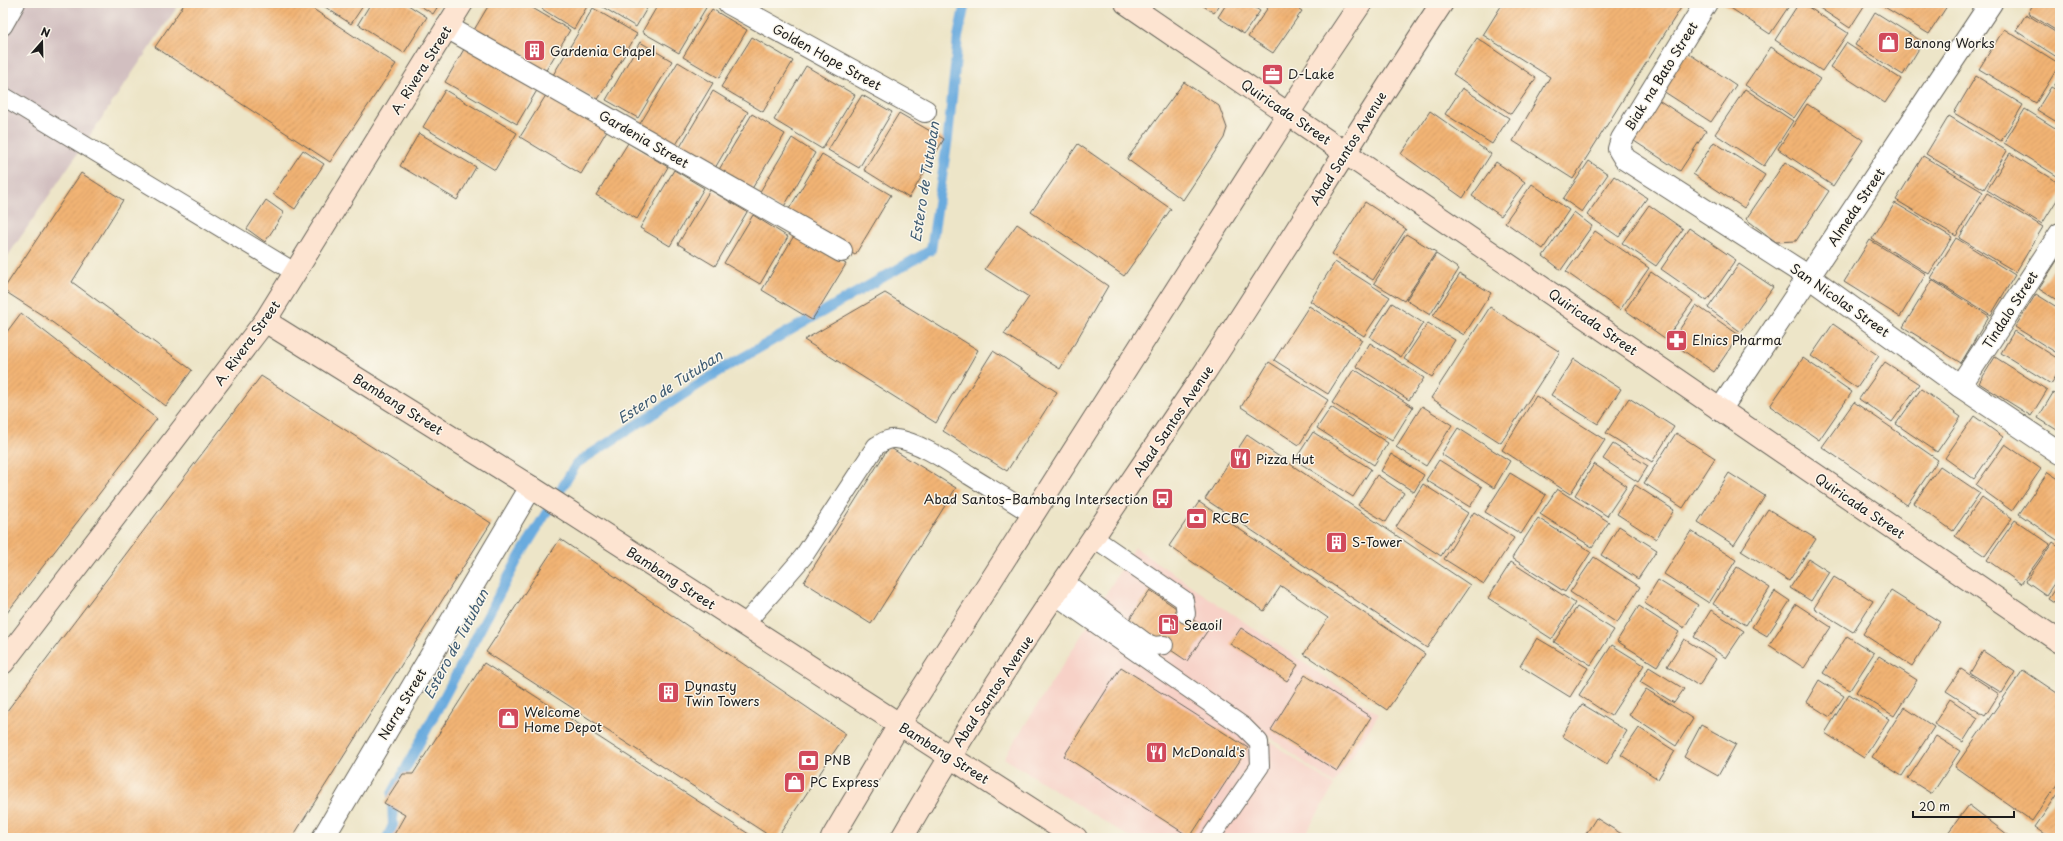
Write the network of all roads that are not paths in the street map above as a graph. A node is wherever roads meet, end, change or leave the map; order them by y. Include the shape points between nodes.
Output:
1 (16, 3) edge
2 (462, 3) edge
3 (729, 3) edge
4 (1126, 3) edge
5 (1361, 3) edge
6 (1442, 3) edge
7 (1706, 3) edge
8 (1991, 3) edge
9 (3, 26) edge
10 (447, 27) junction
11 (3, 96) edge
12 (925, 111) dead end
13 (1289, 115) junction
14 (1619, 150) joint
15 (1344, 152) junction
16 (2060, 234) edge
17 (841, 251) dead end
18 (296, 273) junction
19 (1809, 277) junction
20 (265, 321) junction
21 (1960, 386) junction
22 (1720, 410) junction
23 (2060, 453) edge
24 (539, 493) junction
25 (1033, 515) junction
26 (1094, 538) junction
27 (1060, 589) junction
28 (1186, 614) dead end
29 (744, 625) junction
30 (2060, 642) edge
31 (1164, 645) dead end
32 (3, 663) edge
33 (899, 725) junction
34 (949, 757) junction
35 (323, 838) edge
36 (832, 838) edge
37 (902, 838) edge
38 (1076, 838) edge
39 (1210, 838) edge

1 - 9 lane
2 - 10 street, A. Rivera Street
3 - 12 street, Golden Hope Street
4 - 13 street, Quiricada Street
5 - 13 street
6 - 15 street, Abad Santos Avenue
7 - 14 street, Biak na Bato Street via 1622,139
8 - 19 street, Almeda Street
10 - 17 street, Gardenia Street
10 - 18 street, A. Rivera Street
11 - 18 lane
13 - 15 street, Quiricada Street
13 - 25 street
14 - 19 street, San Nicolas Street via 1625,159
15 - 22 street, Quiricada Street
15 - 26 street, Abad Santos Avenue via 1213,360
16 - 21 street, Tindalo Street
18 - 20 street, A. Rivera Street
19 - 21 street, San Nicolas Street
19 - 22 street, Almeda Street
20 - 24 street, Bambang Street
20 - 32 street, A. Rivera Street
21 - 23 street, San Nicolas Street
22 - 30 street, Quiricada Street
24 - 29 street, Bambang Street
24 - 35 street, Narra Street
25 - 29 lane via 933,454 909,443 887,439 876,446 803,557
25 - 33 street
26 - 27 street, Abad Santos Avenue
26 - 28 lane via 1184,600
27 - 31 lane via 1145,642 1154,646
27 - 34 street, Abad Santos Avenue
27 - 39 lane via 1244,727 1259,742 1260,766
29 - 33 street, Bambang Street
33 - 34 street, Bambang Street
33 - 36 street
34 - 37 street, Abad Santos Avenue
34 - 38 street, Bambang Street

